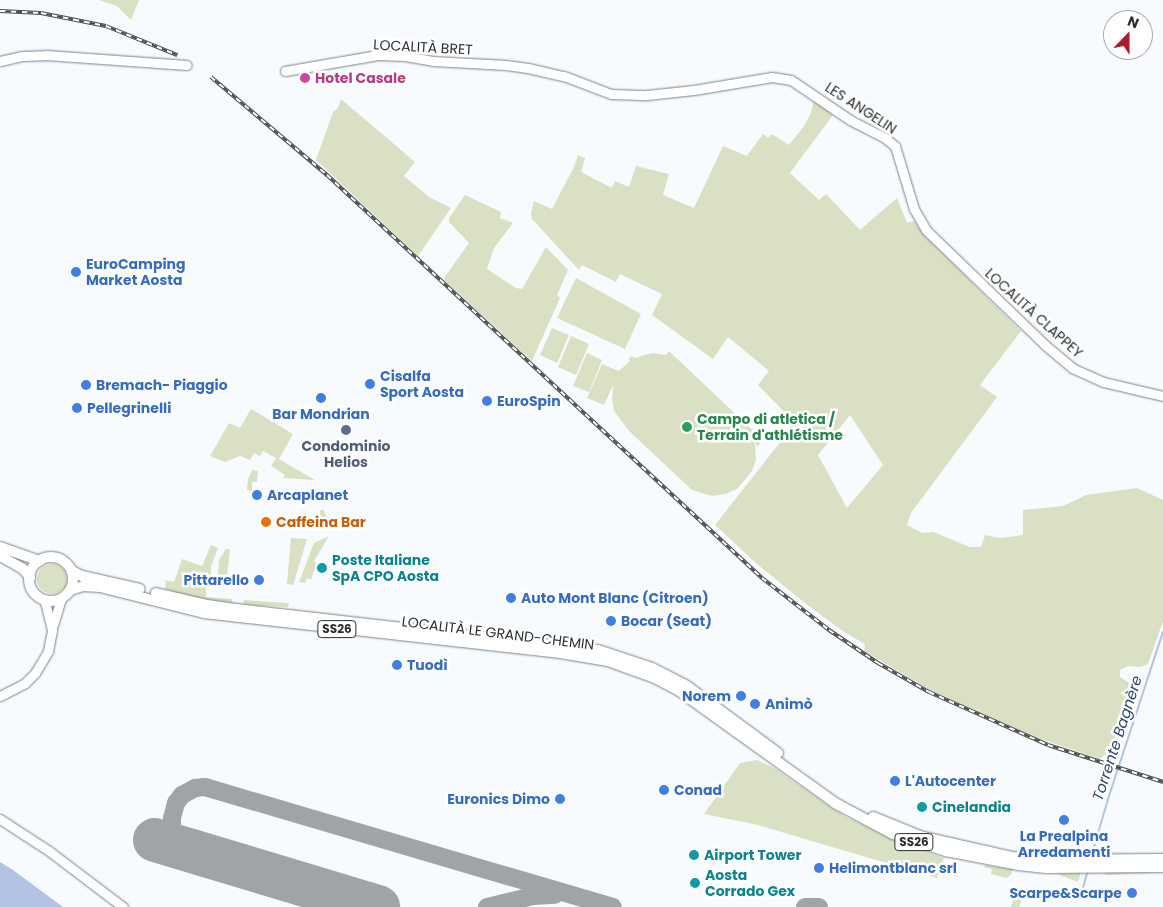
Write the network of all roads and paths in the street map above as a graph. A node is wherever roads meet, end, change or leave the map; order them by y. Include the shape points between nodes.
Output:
1 (0, 60) edge
2 (187, 66) dead end
3 (285, 71) dead end
4 (694, 90) joint
5 (972, 276) joint
6 (1163, 396) edge
7 (0, 547) edge
8 (0, 556) edge
9 (40, 561) junction
10 (72, 571) junction
11 (30, 577) junction
12 (70, 590) junction
13 (61, 598) junction
14 (44, 600) junction
15 (52, 630) junction
16 (0, 696) edge
17 (0, 819) edge
18 (1163, 859) edge
19 (1084, 864) junction
20 (1163, 867) edge
21 (123, 907) edge

1 - 2 street via 46,55
3 - 4 street, LOCALITÀ BRET via 378,55 506,65 559,75 611,94 647,96
4 - 5 street, LES ANGELIN via 783,78 805,87 850,120 885,138 895,146 914,209 926,230
5 - 6 street, LOCALITÀ CLAPPEY via 1072,368 1103,382
7 - 9 main road, LOCALITÀ LE GRAND-CHEMIN
8 - 11 main road via 23,569
9 - 10 main road, LOCALITÀ LE GRAND-CHEMIN via 57,558
9 - 11 main road via 32,569
10 - 12 main road
10 - 19 main road, LOCALITÀ LE GRAND-CHEMIN / SS26 via 207,605 598,650 652,668 687,686 798,769 874,818 920,836 974,850
11 - 14 main road via 33,590
12 - 13 main road
12 - 19 main road, LOCALITÀ LE GRAND-CHEMIN / SS26 via 83,586 100,587 204,613 554,652 608,662 640,672 678,690 835,803 893,834 930,847 1003,863 1040,867
13 - 14 main road
13 - 15 street
14 - 15 street
15 - 16 street via 50,646 35,674 25,684
17 - 21 street
18 - 19 main road, SS26
19 - 20 main road, SS26

